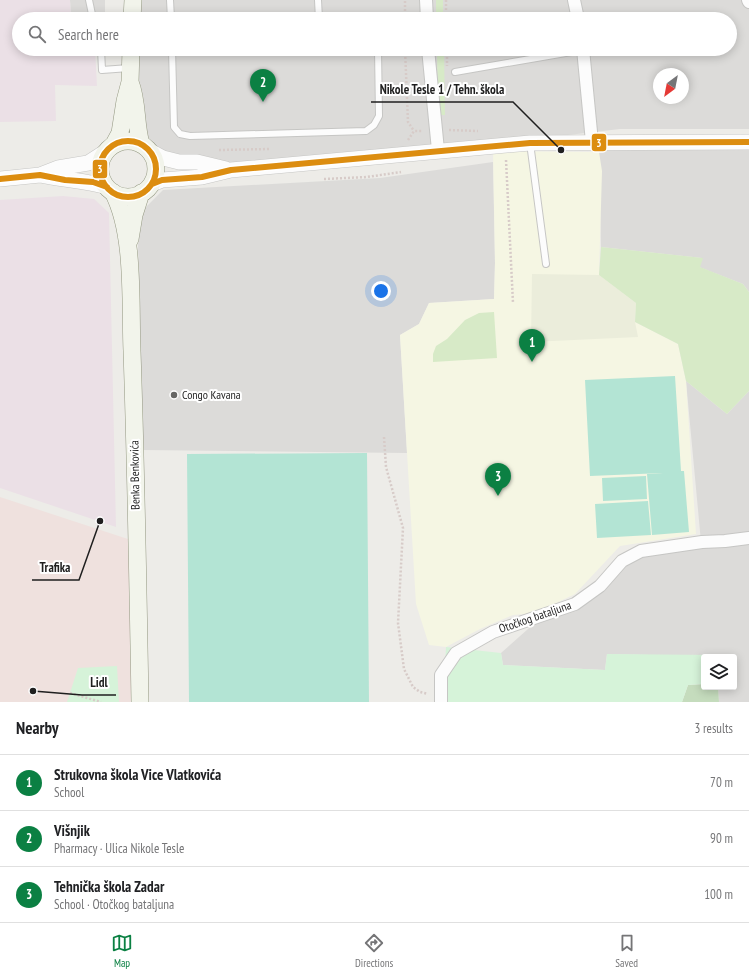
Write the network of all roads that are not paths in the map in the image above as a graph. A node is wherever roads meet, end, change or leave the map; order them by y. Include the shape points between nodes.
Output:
1 (89, 0) edge
2 (133, 0) edge
3 (170, 0) edge
4 (318, 0) edge
5 (426, 0) edge
6 (574, 0) edge
7 (92, 12) edge
8 (132, 12) edge
9 (171, 12) edge
10 (319, 12) edge
11 (427, 12) edge
12 (577, 12) edge
13 (101, 56) edge
14 (131, 56) edge
15 (172, 56) edge
16 (378, 56) edge
17 (429, 56) edge
18 (544, 56) edge
19 (584, 56) edge
20 (455, 72) dead end
21 (130, 75) junction
22 (592, 142) junction
23 (749, 142) edge
24 (530, 143) junction
25 (110, 148) junction
26 (145, 148) junction
27 (438, 150) junction
28 (231, 170) junction
29 (40, 175) junction
30 (0, 179) edge
31 (147, 189) junction
32 (110, 190) junction
33 (128, 249) junction
34 (546, 264) dead end
35 (749, 538) edge
36 (441, 698) edge
37 (140, 702) edge

1 - 7 lane
2 - 8 main road
3 - 9 lane
4 - 10 lane
5 - 11 street
6 - 12 street
13 - 21 lane via 102,70
14 - 21 main road
15 - 16 lane via 174,127 180,134 190,136 366,132 379,116
17 - 27 street
18 - 20 lane
19 - 22 street
21 - 25 main road via 120,133
21 - 26 main road via 136,122
22 - 23 street
22 - 24 street
24 - 27 street
24 - 34 lane
25 - 26 main road via 131,141
25 - 29 street via 88,163 58,168
25 - 32 main road via 100,170 102,179
26 - 28 street via 163,158
26 - 31 main road via 156,167
27 - 28 street
28 - 31 street via 202,177 162,180
29 - 30 street
29 - 32 street via 93,182
31 - 32 main road via 125,197
31 - 33 main road, Benka Benkovića via 134,215
32 - 33 main road, Benka Benkovića via 122,217
33 - 37 main road, Benka Benkovića
35 - 36 street, Otočkog bataljuna via 641,551 622,560 600,586 575,604 493,632 456,653 441,675

